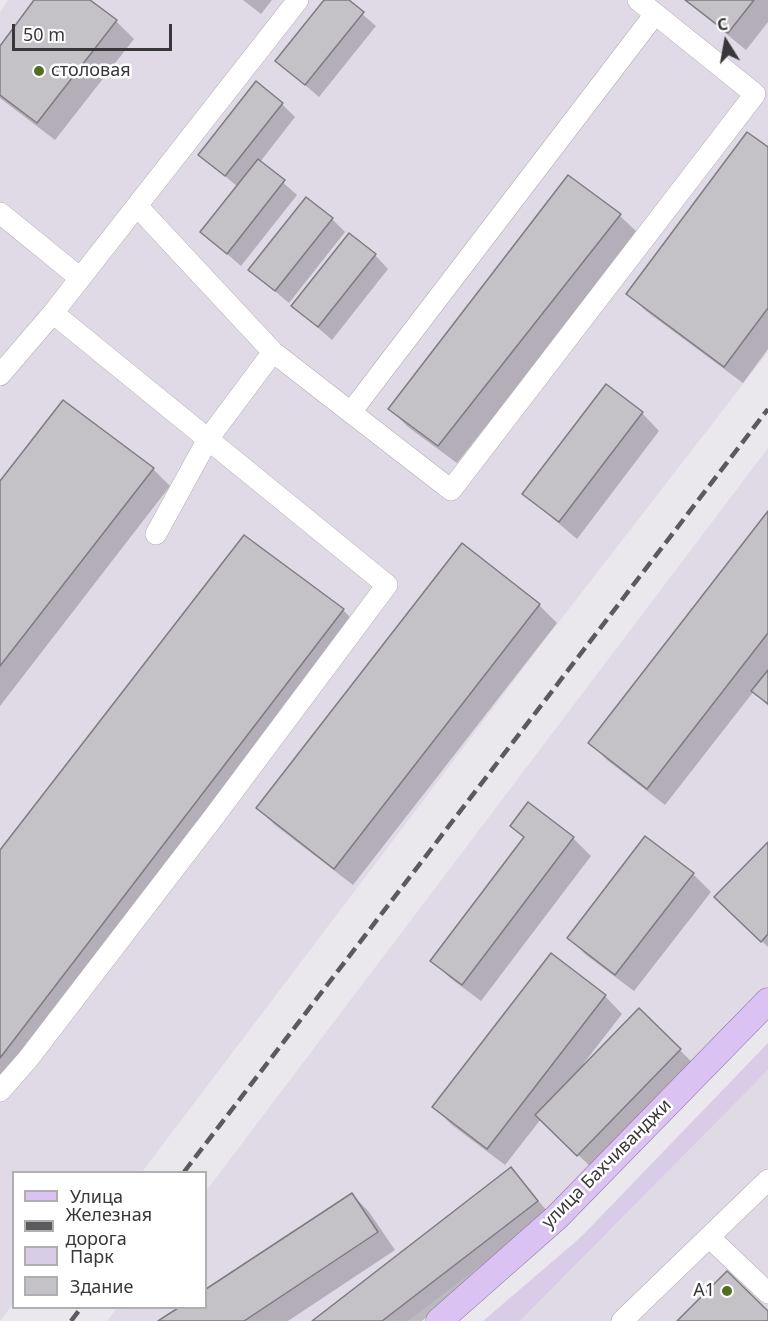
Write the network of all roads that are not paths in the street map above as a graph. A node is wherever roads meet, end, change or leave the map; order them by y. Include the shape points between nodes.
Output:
1 (298, 0) edge
2 (638, 0) edge
3 (655, 14) junction
4 (137, 206) junction
5 (0, 213) edge
6 (80, 278) junction
7 (53, 313) junction
8 (273, 352) junction
9 (0, 375) edge
10 (351, 412) junction
11 (208, 439) junction
12 (156, 534) dead end
13 (768, 1001) edge
14 (0, 1090) edge
15 (768, 1180) edge
16 (709, 1237) junction
17 (768, 1293) edge
18 (439, 1321) edge
19 (622, 1321) edge

1 - 4 lane
2 - 3 lane
3 - 10 lane
3 - 10 lane via 755,94 451,490
4 - 6 lane
4 - 8 lane
5 - 6 lane
6 - 7 lane
7 - 9 lane
7 - 11 lane
8 - 10 lane
8 - 11 lane
11 - 12 lane
11 - 14 lane via 387,585 163,883
13 - 18 main road, улица Бахчиванджи via 556,1217
15 - 16 lane
16 - 17 lane
16 - 19 lane

